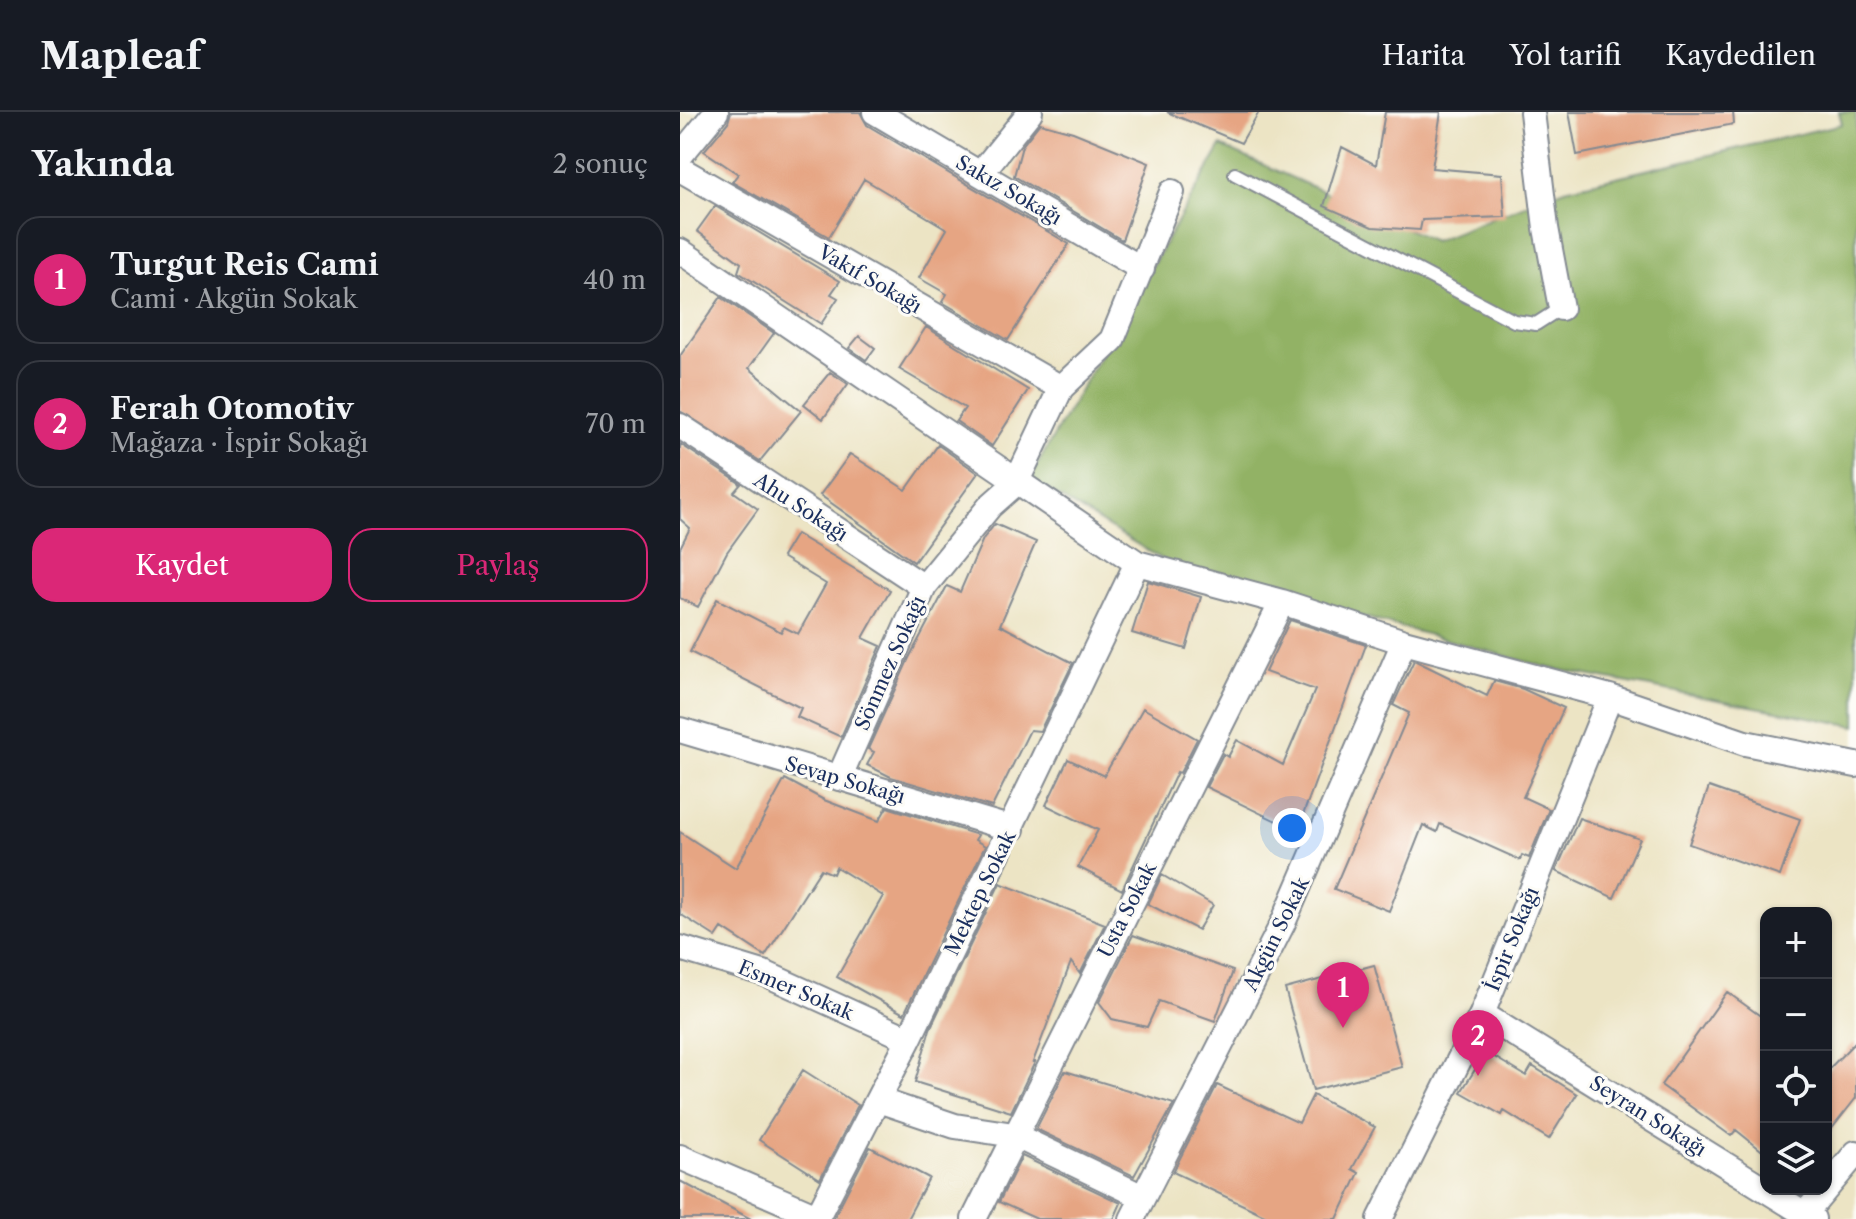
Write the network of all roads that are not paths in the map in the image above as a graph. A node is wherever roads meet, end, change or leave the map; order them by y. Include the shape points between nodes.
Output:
1 (716, 112) edge
2 (875, 112) edge
3 (1030, 112) edge
4 (1532, 112) edge
5 (680, 156) edge
6 (680, 169) edge
7 (981, 173) junction
8 (1235, 174) dead end
9 (1172, 192) dead end
10 (680, 251) edge
11 (1142, 269) junction
12 (1561, 308) joint
13 (1061, 388) junction
14 (680, 426) edge
15 (1016, 483) junction
16 (1137, 563) junction
17 (924, 587) junction
18 (1282, 602) junction
19 (1404, 642) junction
20 (1610, 697) junction
21 (680, 730) edge
22 (1856, 765) edge
23 (839, 778) junction
24 (1012, 829) junction
25 (680, 948) edge
26 (1482, 1014) junction
27 (909, 1039) junction
28 (878, 1100) junction
29 (1014, 1135) junction
30 (1856, 1153) edge
31 (680, 1157) edge
32 (1143, 1197) junction
33 (1809, 1217) edge
34 (816, 1218) edge
35 (974, 1219) edge
36 (1132, 1219) edge
37 (1380, 1219) edge

1 - 5 street
2 - 7 street, Sakız Sokağı
3 - 7 street
4 - 12 street
6 - 13 street, Vakıf Sokağı
7 - 11 street, Sakız Sokağı
8 - 12 lane via 1514,321 1536,324
9 - 11 street, Sönmez Sokağı
10 - 15 street
11 - 13 street, Sönmez Sokağı via 1112,340
13 - 15 street, Sönmez Sokağı
14 - 17 street, Ahu Sokağı
15 - 16 street
15 - 17 street, Sönmez Sokağı via 990,506
16 - 18 street
16 - 24 street, Mektep Sokak
17 - 23 street, Sönmez Sokağı
18 - 19 street
18 - 29 street, Usta Sokak
19 - 20 street
19 - 32 street, Akgün Sokak via 1283,923
20 - 22 street via 1745,743
20 - 26 street, İspir Sokağı
21 - 23 street, Sevap Sokağı
23 - 24 street, Sevap Sokağı
24 - 27 street, Mektep Sokak
25 - 27 street, Esmer Sokak via 766,974
26 - 33 street, Seyran Sokağı
26 - 37 street, İspir Sokağı
27 - 28 street, Mektep Sokak
28 - 29 street via 955,1126
28 - 34 street, Mektep Sokak
29 - 32 street
29 - 35 street, Usta Sokak
30 - 33 street
31 - 34 street
32 - 36 street, Akgün Sokak

